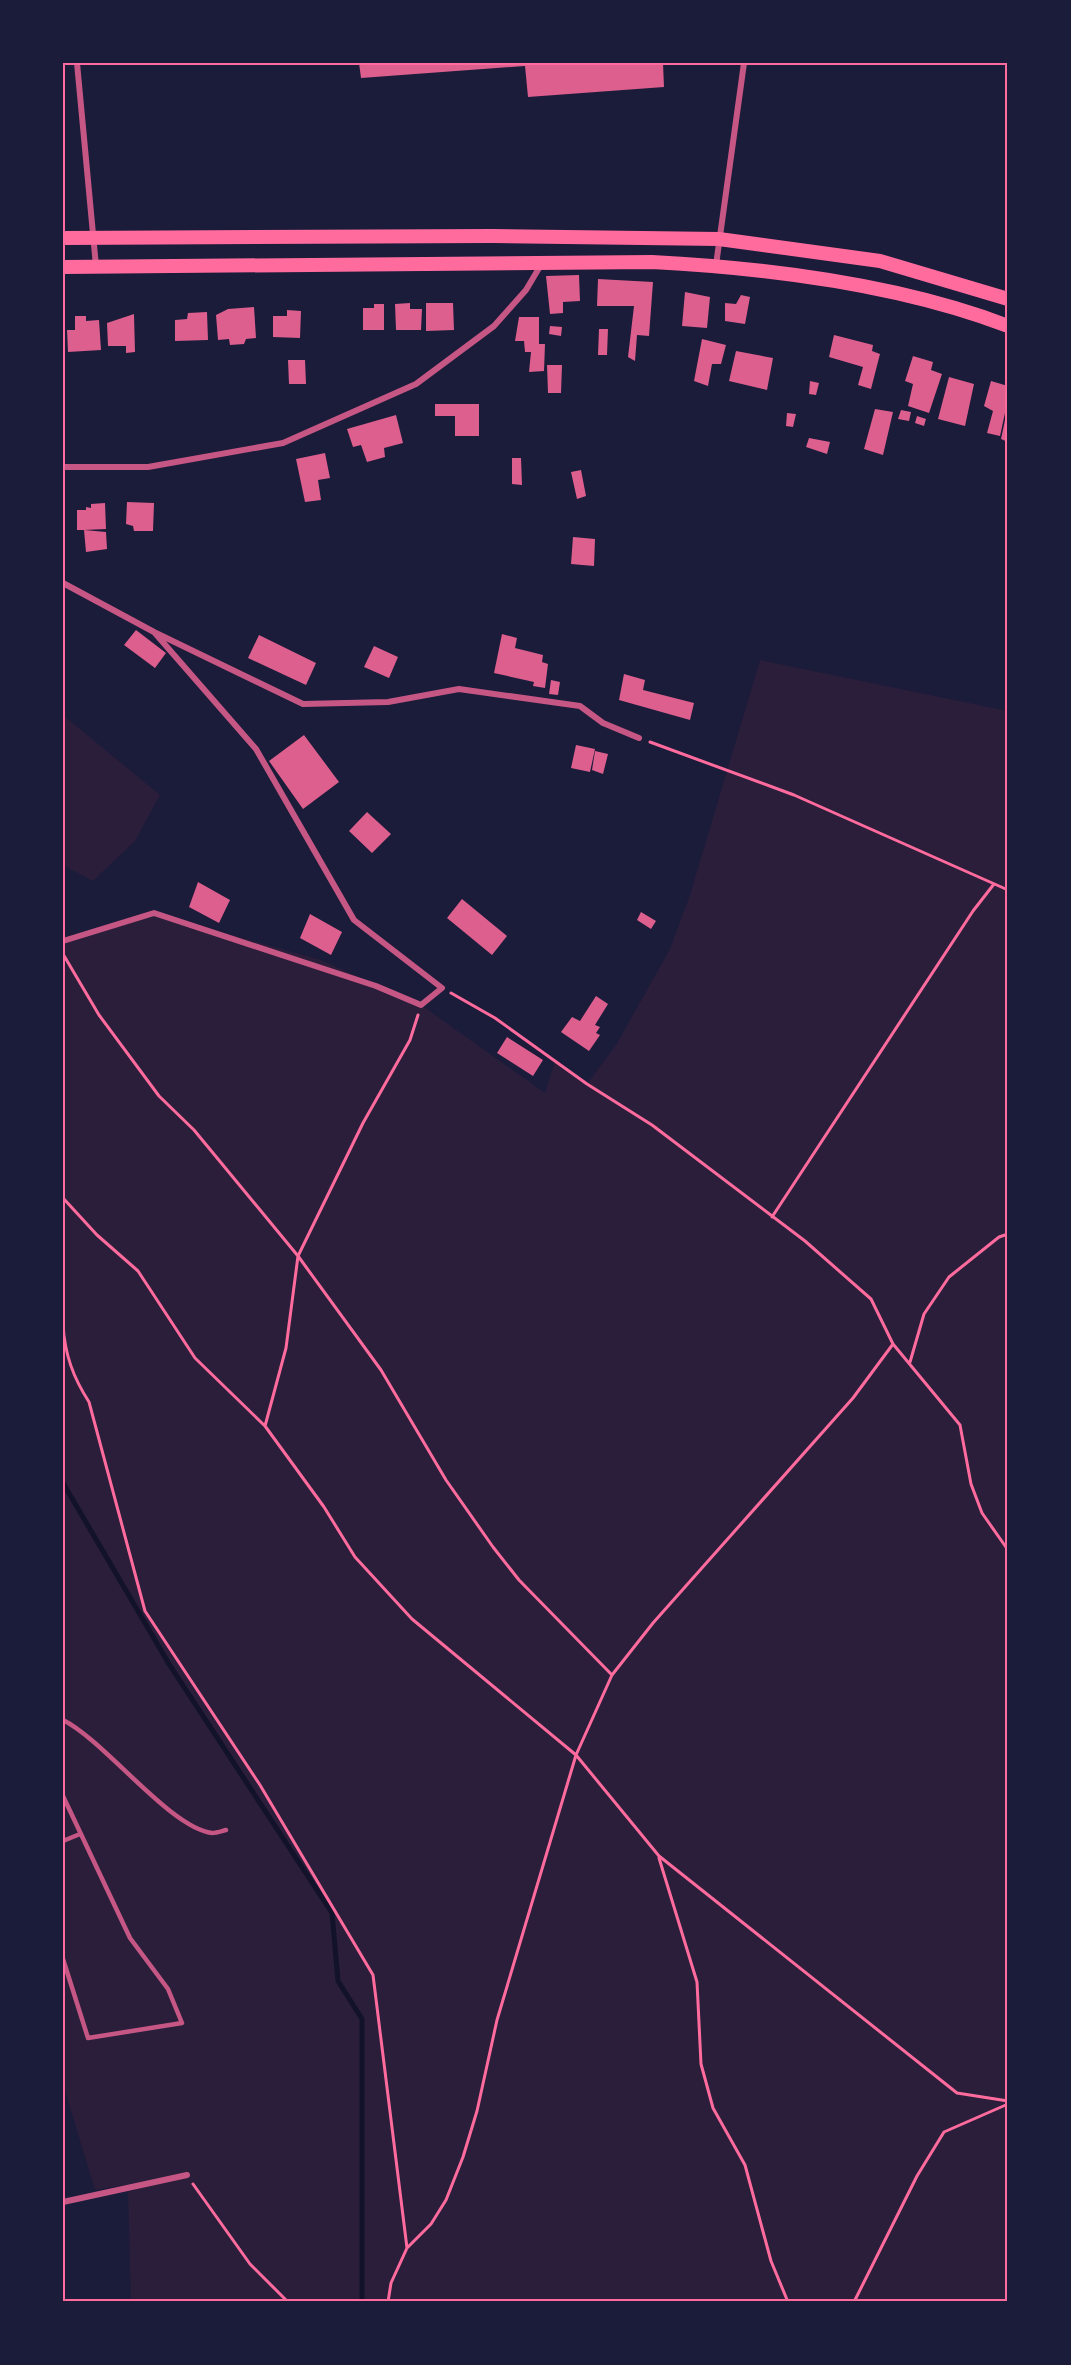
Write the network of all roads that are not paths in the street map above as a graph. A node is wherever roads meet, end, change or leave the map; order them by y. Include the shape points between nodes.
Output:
1 (77, 63) edge
2 (744, 63) edge
3 (94, 237) junction
4 (63, 238) edge
5 (719, 239) junction
6 (543, 262) junction
7 (716, 265) junction
8 (96, 266) junction
9 (63, 267) edge
10 (1008, 299) edge
11 (1008, 326) edge
12 (63, 467) edge
13 (63, 583) edge
14 (154, 632) junction
15 (639, 738) road end
16 (63, 941) edge
17 (63, 1720) edge
18 (63, 1796) edge
19 (226, 1830) dead end
20 (80, 1834) junction
21 (63, 1841) edge
22 (63, 1959) edge
23 (187, 2175) road end
24 (63, 2202) edge

1 - 3 street
2 - 5 street
3 - 4 main road
3 - 5 main road
3 - 8 street
5 - 7 street
5 - 10 main road via 880,261
6 - 7 main road
6 - 8 main road
6 - 12 street via 526,290 494,326 416,384 283,443 148,468
7 - 11 main road via 876,290 969,311
8 - 9 main road
13 - 14 street
14 - 15 street via 303,704 388,702 459,689 580,706 603,723
14 - 16 street via 256,750 354,920 442,988 421,1005 376,986 154,913
17 - 19 lane via 88,1736 169,1809 212,1833
18 - 20 lane
20 - 21 lane
20 - 22 lane via 130,1938 168,1989 182,2023 88,2038
23 - 24 street

